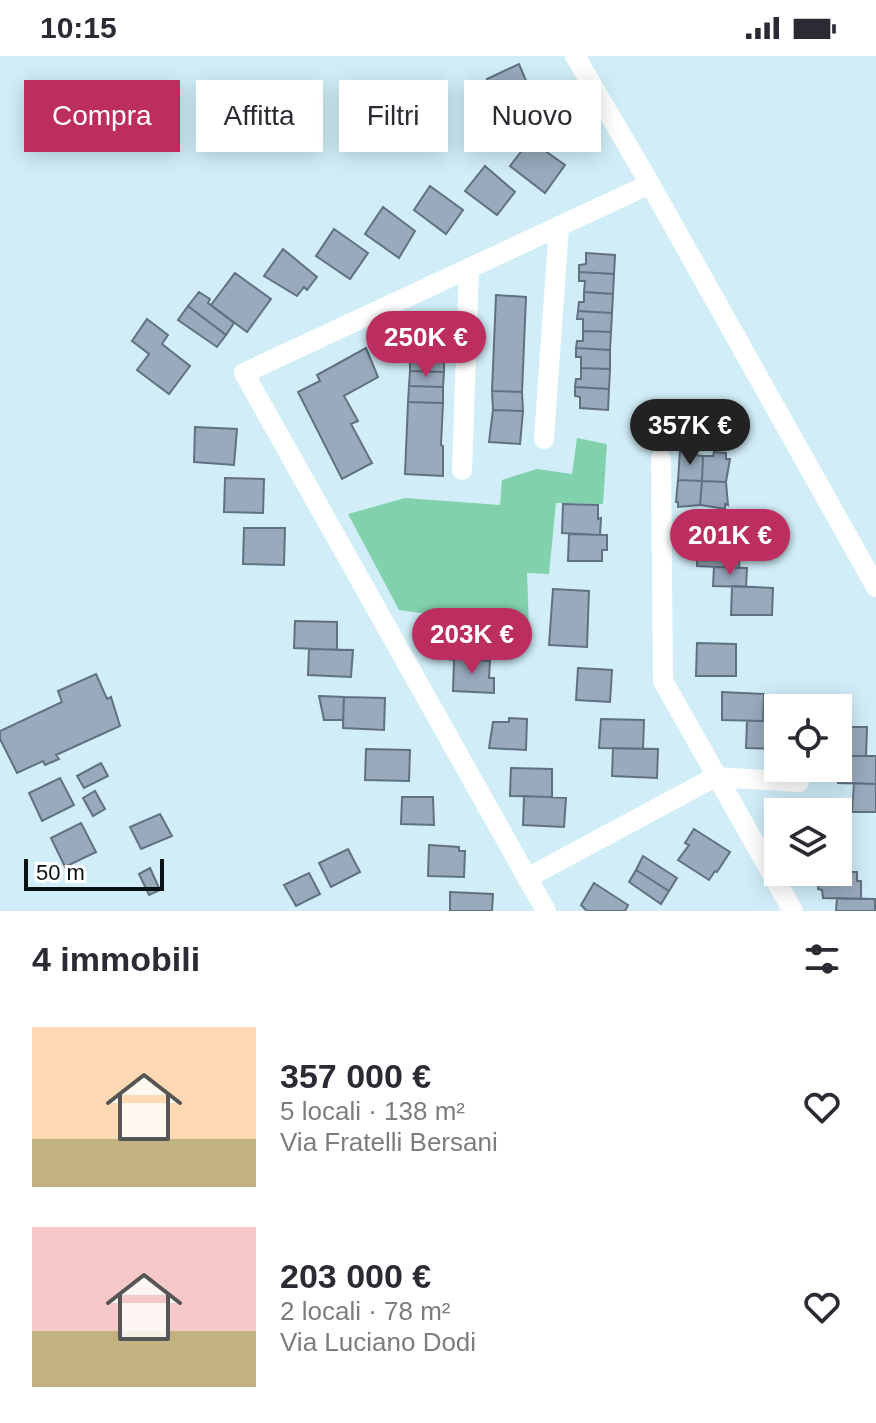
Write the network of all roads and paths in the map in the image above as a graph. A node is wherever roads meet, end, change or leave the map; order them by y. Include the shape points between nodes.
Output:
1 (575, 56) edge
2 (650, 184) junction
3 (559, 226) junction
4 (469, 268) junction
5 (544, 439) dead end
6 (661, 459) dead end
7 (462, 470) dead end
8 (876, 587) edge
9 (715, 777) junction
10 (764, 780) edge
11 (527, 878) junction
12 (546, 911) edge
13 (793, 911) edge

1 - 2 street
2 - 3 street
2 - 8 street
3 - 4 street
3 - 5 street
4 - 7 street
4 - 11 street via 244,373
6 - 9 street via 663,681
9 - 10 street
9 - 11 street
9 - 13 street
11 - 12 street

